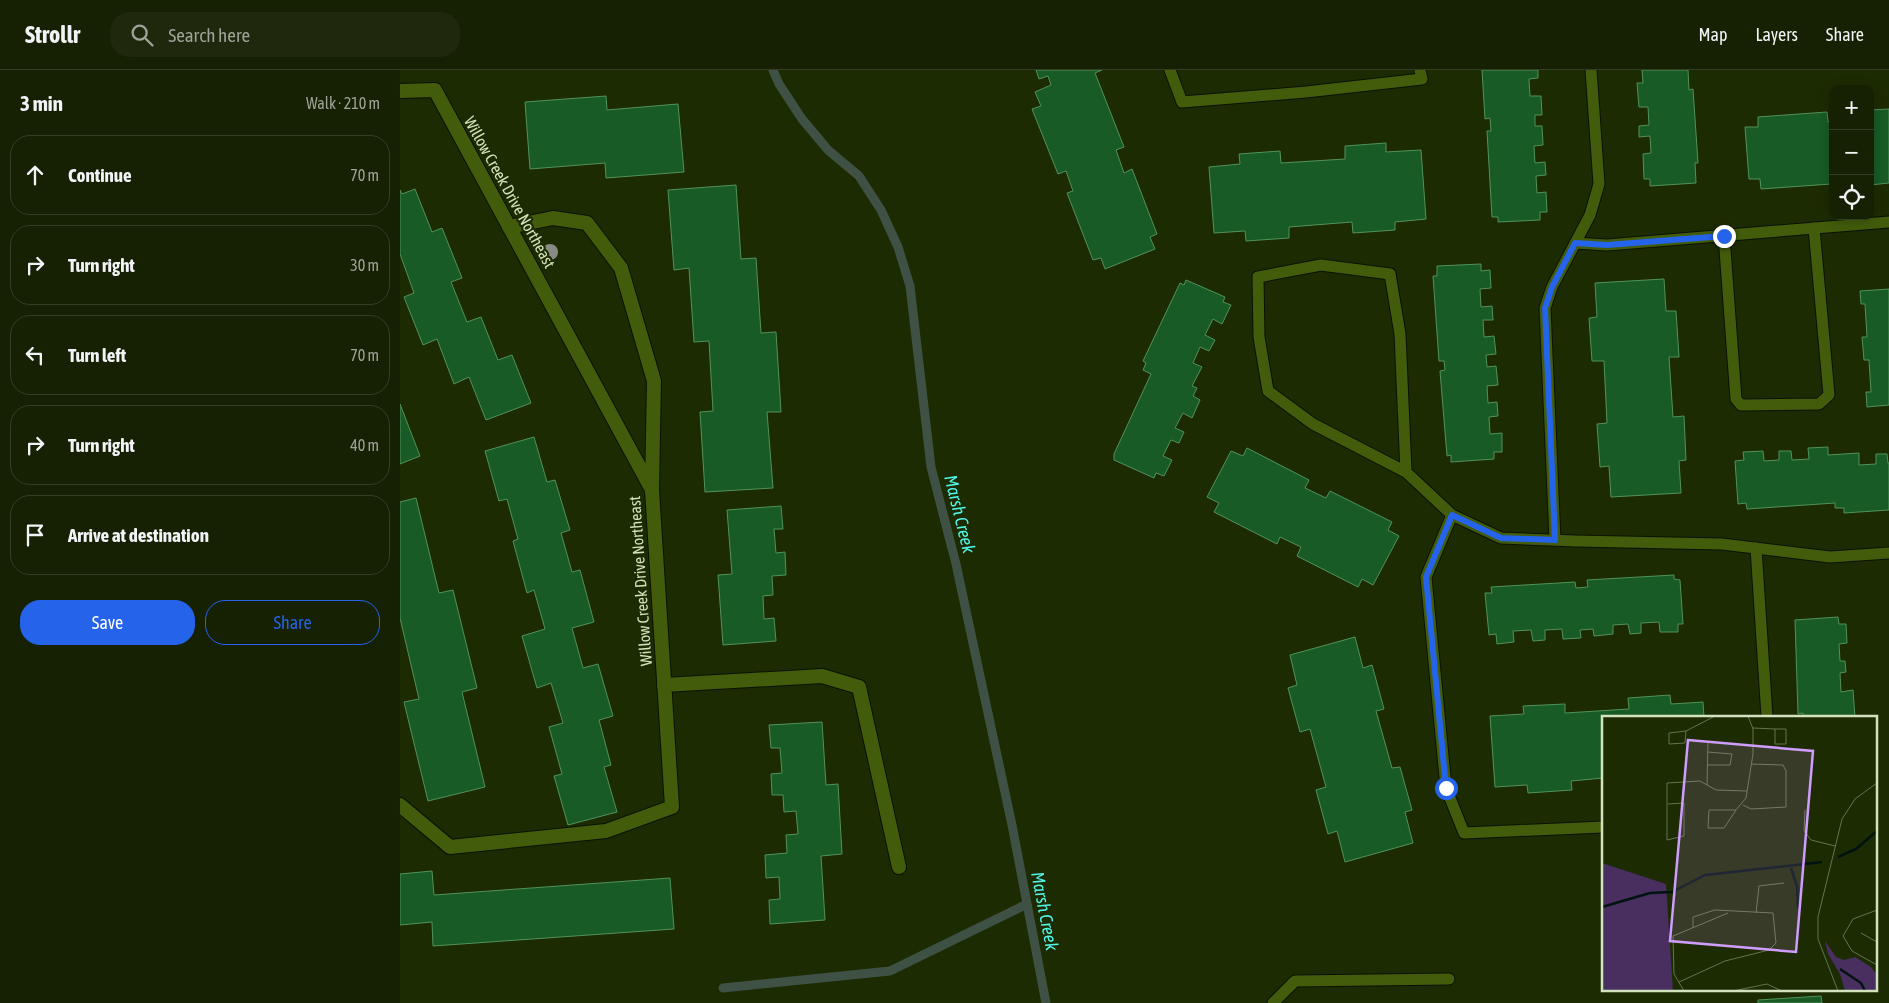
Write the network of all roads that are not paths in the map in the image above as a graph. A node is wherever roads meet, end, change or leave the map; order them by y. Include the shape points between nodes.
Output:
1 (1170, 70) edge
2 (1420, 70) edge
3 (1592, 70) edge
4 (400, 91) edge
5 (1889, 222) edge
6 (509, 227) junction
7 (1814, 228) junction
8 (1724, 236) junction
9 (1575, 243) junction
10 (1406, 472) junction
11 (652, 490) junction
12 (1452, 515) junction
13 (1555, 540) junction
14 (1756, 548) junction
15 (1889, 553) edge
16 (664, 685) junction
17 (1767, 716) edge
18 (400, 805) edge
19 (1602, 827) edge
20 (899, 868) dead end
21 (1449, 979) dead end
22 (1273, 1003) edge

1 - 2 lane via 1182,102 1422,79
3 - 9 lane via 1599,184 1590,215
4 - 6 street, Willow Creek Drive Northeast via 435,90
5 - 7 lane
6 - 11 street, Willow Creek Drive Northeast
6 - 11 street via 553,218 587,223 621,268 654,381
7 - 8 lane
7 - 8 lane via 1829,395 1819,404 1741,405 1736,399
8 - 9 lane via 1607,245
9 - 13 lane via 1545,308
10 - 10 lane via 1400,334 1390,274 1320,265 1258,278 1259,337 1268,391 1313,424
10 - 12 lane
11 - 16 street, Willow Creek Drive Northeast
12 - 13 lane via 1501,538
12 - 19 lane via 1426,577 1446,788 1464,833
13 - 14 lane via 1722,544
14 - 15 lane via 1830,557
14 - 17 lane
16 - 18 street, Willow Creek Drive Northeast via 672,807 606,831 450,847
16 - 20 street via 822,676 859,687
21 - 22 lane via 1295,981

